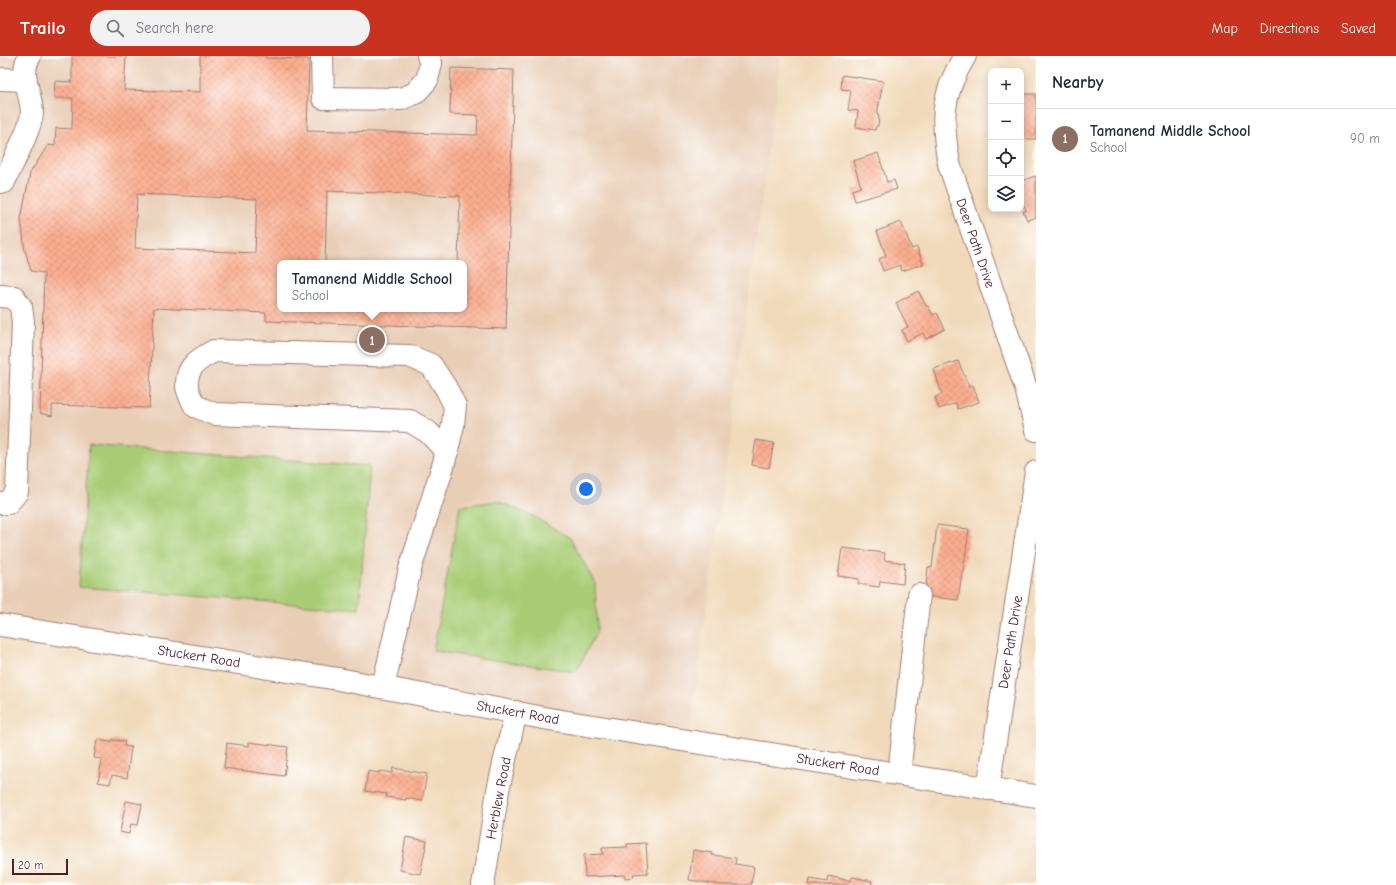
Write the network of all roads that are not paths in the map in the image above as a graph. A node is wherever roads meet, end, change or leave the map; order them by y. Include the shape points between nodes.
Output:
1 (30, 56) edge
2 (322, 56) edge
3 (428, 56) edge
4 (965, 56) edge
5 (0, 79) edge
6 (26, 80) junction
7 (0, 182) edge
8 (0, 296) edge
9 (1036, 430) edge
10 (447, 452) junction
11 (1036, 472) edge
12 (0, 503) edge
13 (919, 595) dead end
14 (0, 625) edge
15 (383, 687) junction
16 (516, 712) junction
17 (899, 774) junction
18 (988, 788) junction
19 (1036, 796) edge
20 (483, 885) edge

1 - 6 street via 26,61
2 - 3 street via 323,98 401,100 415,93 427,80 431,63
4 - 9 street, Deer Path Drive via 946,97 944,135 949,164 1026,388
5 - 6 street
6 - 7 street via 32,114 4,182
8 - 12 street via 14,297 21,307 23,322 17,492 8,503
10 - 10 street via 455,406 431,365 408,356 214,351 199,359 189,370 187,386 195,406 214,414 410,421 428,432
10 - 15 street via 410,569
11 - 18 street, Deer Path Drive
13 - 17 street
14 - 15 street, Stuckert Road
15 - 16 street, Stuckert Road
16 - 17 street, Stuckert Road
16 - 20 street, Herblew Road via 498,790
17 - 18 street, Stuckert Road
18 - 19 street, Stuckert Road

